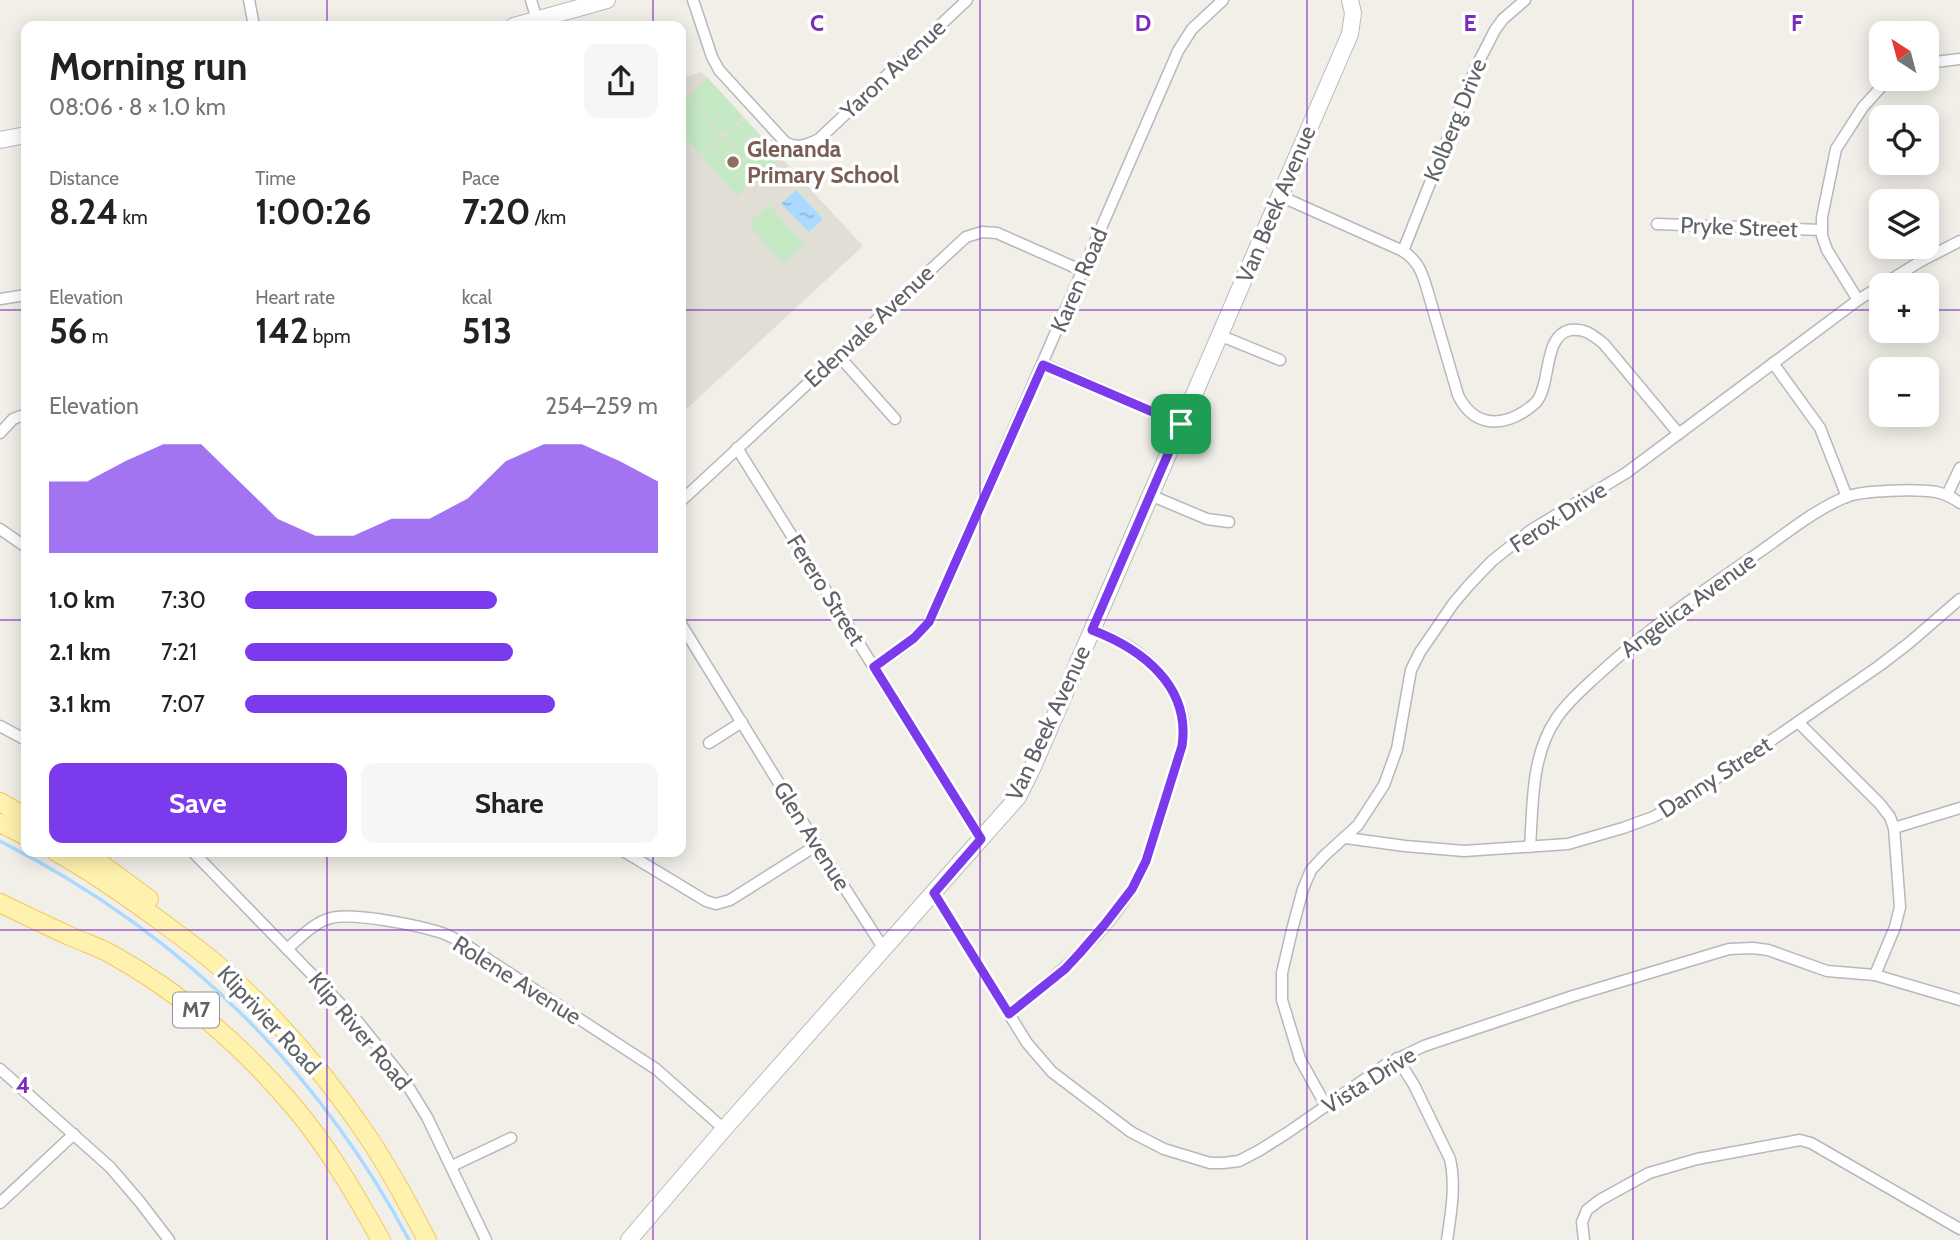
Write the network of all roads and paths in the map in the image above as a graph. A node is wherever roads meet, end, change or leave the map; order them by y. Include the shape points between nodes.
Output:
1 (249, 0) edge
2 (531, 0) edge
3 (607, 0) edge
4 (693, 0) edge
5 (967, 0) edge
6 (1223, 0) edge
7 (1350, 0) edge
8 (1525, 0) edge
9 (537, 20) junction
10 (253, 21) edge
11 (533, 21) edge
12 (1960, 59) edge
13 (1939, 62) edge
14 (1878, 91) edge
15 (21, 136) edge
16 (0, 140) edge
17 (1280, 196) junction
18 (1657, 225) dead end
19 (1822, 230) junction
20 (1960, 241) edge
21 (1403, 251) junction
22 (1083, 271) junction
23 (21, 296) edge
24 (0, 299) edge
25 (1858, 300) junction
26 (1219, 335) junction
27 (838, 355) junction
28 (1280, 360) dead end
29 (1773, 363) junction
30 (1043, 365) junction
31 (21, 416) edge
32 (895, 419) dead end
33 (1181, 424) junction
34 (0, 433) edge
35 (1679, 434) junction
36 (737, 448) junction
37 (1960, 468) edge
38 (1150, 495) junction
39 (1947, 495) junction
40 (686, 496) edge
41 (1847, 497) junction
42 (1960, 503) edge
43 (1229, 522) dead end
44 (0, 529) edge
45 (21, 544) edge
46 (1960, 599) edge
47 (1092, 630) junction
48 (686, 632) edge
49 (874, 667) junction
50 (742, 722) junction
51 (1798, 722) junction
52 (0, 726) edge
53 (21, 737) edge
54 (709, 743) dead end
55 (0, 802) edge
56 (1960, 808) edge
57 (21, 814) edge
58 (0, 823) edge
59 (1894, 828) junction
60 (21, 834) edge
61 (1346, 838) junction
62 (981, 839) junction
63 (817, 845) junction
64 (1530, 847) junction
65 (64, 857) edge
66 (92, 857) edge
67 (198, 857) edge
68 (633, 857) edge
69 (934, 893) junction
70 (0, 903) edge
71 (0, 917) edge
72 (75, 938) junction
73 (194, 947) junction
74 (287, 949) junction
75 (884, 949) junction
76 (1875, 975) junction
77 (1960, 1000) edge
78 (1009, 1014) junction
79 (1397, 1058) junction
80 (0, 1069) edge
81 (1326, 1107) junction
82 (724, 1129) junction
83 (74, 1134) junction
84 (511, 1138) dead end
85 (452, 1167) junction
86 (0, 1203) edge
87 (1960, 1229) edge
88 (169, 1240) edge
89 (381, 1240) edge
90 (427, 1240) edge
91 (486, 1240) edge
92 (629, 1240) edge
93 (1447, 1240) edge
94 (1584, 1240) edge

1 - 10 street
2 - 9 street
3 - 9 street
4 - 5 street, Yaron Avenue via 719,70 785,142 797,146 819,139
6 - 22 street, Karen Road via 1183,41
7 - 17 street, Van Beek Avenue via 1350,34
8 - 21 street, Kolberg Drive via 1503,19 1475,67
9 - 11 street
12 - 13 street
14 - 19 street via 1852,121 1836,149
15 - 16 street
17 - 21 street
17 - 26 street, Van Beek Avenue
18 - 19 street, Pryke Street
19 - 25 street via 1827,250
20 - 25 street, Ferox Drive
21 - 35 street via 1422,272 1458,395 1473,415 1501,421 1530,408 1542,393 1553,347 1565,332 1582,330 1604,344
22 - 27 street, Edenvale Avenue via 997,233 973,234
22 - 30 street, Karen Road
23 - 24 street
25 - 29 street, Ferox Drive
26 - 28 street
26 - 33 street, Van Beek Avenue
27 - 32 street
27 - 36 street, Edenvale Avenue
29 - 35 street, Ferox Drive
29 - 41 street via 1820,428
30 - 33 street
30 - 49 street, Karen Road via 929,622
31 - 34 street
33 - 38 street, Van Beek Avenue
35 - 61 street, Ferox Drive via 1626,473 1531,530 1463,591 1415,660 1391,770 1367,813
36 - 40 street, Edenvale Avenue
36 - 49 street, Ferero Street
37 - 39 street
38 - 43 street via 1207,519
38 - 47 street, Van Beek Avenue
39 - 41 street, Angelica Avenue via 1898,491
39 - 42 street, Angelica Avenue
41 - 64 street, Angelica Avenue via 1651,629 1568,704 1555,719 1538,762
44 - 45 street
46 - 51 street, Danny Street via 1909,643
47 - 62 street, Van Beek Avenue via 1024,787
47 - 78 street via 1135,650 1162,677 1183,719 1182,746 1138,879 1065,969
48 - 50 street, Glen Avenue
49 - 62 street, Ferero Street
50 - 54 street
50 - 63 street, Glen Avenue
51 - 59 street via 1880,804
51 - 64 street, Danny Street via 1653,817 1585,841
52 - 53 street
55 - 57 main road
56 - 59 street
58 - 60 main road
59 - 76 street via 1900,907
61 - 64 street, Danny Street via 1464,851
61 - 81 street, Ferox Drive via 1308,875 1281,983 1300,1059
62 - 69 street, Van Beek Avenue
63 - 68 street via 730,900 716,904
63 - 75 street, Glen Avenue
65 - 73 main road, Kliprivier Road / M7
66 - 73 main road via 160,908
67 - 74 street, Klip River Road
69 - 75 street, Van Beek Avenue
69 - 78 street, Vista Drive
70 - 72 main road, Kliprivier Road / M7
71 - 72 main road
72 - 89 main road, Kliprivier Road / M7 via 175,994 258,1066 340,1171
73 - 90 main road, Kliprivier Road / M7 via 248,993 321,1075 389,1168
74 - 82 street, Rolene Avenue via 318,924 345,916 442,933 656,1069
74 - 85 street, Klip River Road via 359,1023 403,1078
75 - 82 street, Van Beek Avenue
76 - 77 street, Vista Drive
76 - 79 street, Vista Drive via 1827,971 1768,950 1729,949 1499,1020
78 - 81 street, Vista Drive via 1036,1054 1061,1080 1131,1132 1192,1158 1239,1161
79 - 81 street, Vista Drive
79 - 93 street via 1450,1159 1452,1208
80 - 83 street
82 - 92 street, Van Beek Avenue
83 - 86 street
83 - 88 street via 124,1182
84 - 85 street
85 - 91 street, Klip River Road
87 - 94 street via 1800,1140 1649,1173 1587,1210 1582,1222

